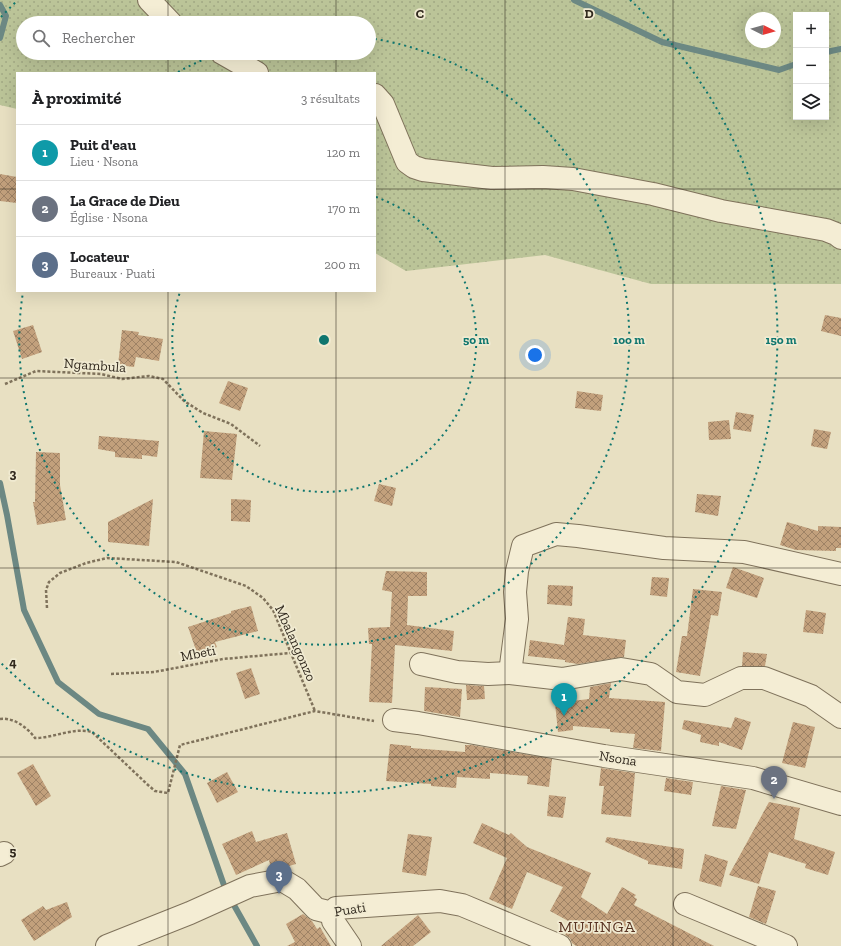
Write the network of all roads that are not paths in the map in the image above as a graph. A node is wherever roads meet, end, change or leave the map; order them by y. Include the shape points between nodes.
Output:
1 (149, 0) edge
2 (164, 16) edge
3 (234, 60) edge
4 (254, 72) edge
5 (376, 96) edge
6 (841, 238) edge
7 (841, 574) edge
8 (421, 664) dead end
9 (510, 673) junction
10 (841, 717) edge
11 (394, 720) road end
12 (841, 804) edge
13 (685, 904) dead end
14 (332, 913) junction
15 (107, 946) edge
16 (350, 946) edge
17 (560, 946) edge
18 (786, 946) edge

1 - 2 street
3 - 4 street
5 - 6 street via 383,104 407,162 423,170 492,178 573,178 826,230
7 - 9 street via 744,552 664,548 556,534 523,546 517,571 517,620
8 - 9 street via 457,672
9 - 10 street via 562,679 621,669 652,674 677,692 705,695 741,678 764,678 810,696
11 - 12 street, Nsona via 604,756 753,778
13 - 18 street
14 - 15 street, Puati via 316,909 297,888 282,880 250,886
14 - 16 street via 333,921
14 - 17 street, Puati via 336,908 440,901 462,905

